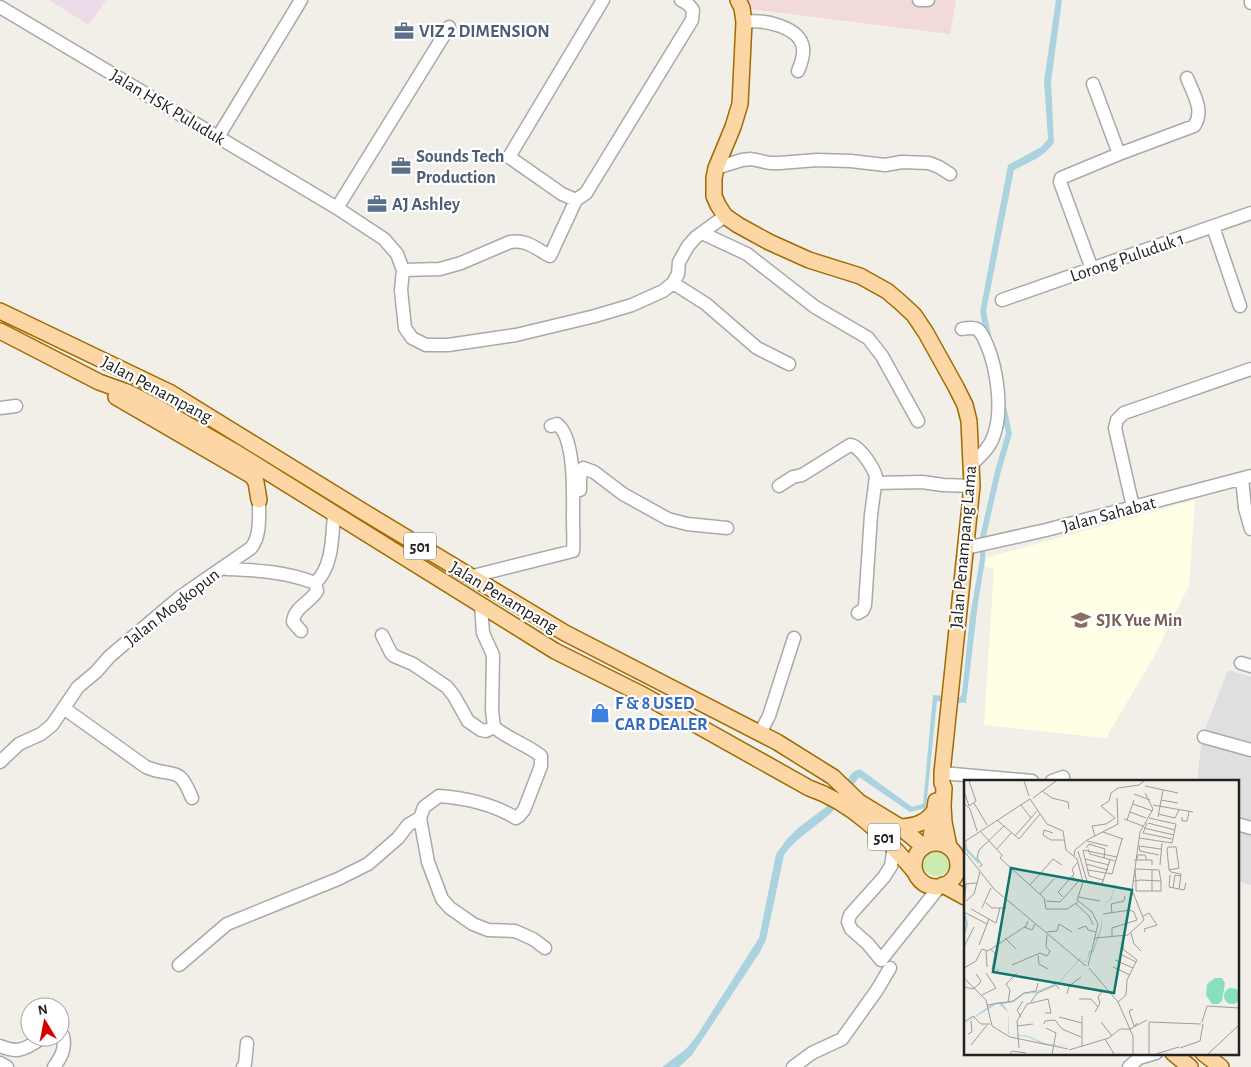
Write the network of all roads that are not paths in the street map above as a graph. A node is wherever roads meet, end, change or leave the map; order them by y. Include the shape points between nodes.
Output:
1 (301, 0) edge
2 (603, 0) edge
3 (681, 0) edge
4 (738, 0) edge
5 (919, 0) edge
6 (928, 0) edge
7 (0, 7) edge
8 (744, 22) junction
9 (449, 27) dead end
10 (798, 71) dead end
11 (1187, 78) dead end
12 (1094, 84) dead end
13 (218, 137) junction
14 (1119, 154) junction
15 (716, 168) junction
16 (950, 174) dead end
17 (576, 200) junction
18 (337, 208) junction
19 (1251, 213) edge
20 (725, 216) junction
21 (1213, 227) junction
22 (702, 233) junction
23 (1092, 269) junction
24 (404, 270) junction
25 (674, 283) junction
26 (1002, 300) dead end
27 (1240, 306) dead end
28 (0, 311) edge
29 (962, 329) dead end
30 (0, 331) edge
31 (789, 364) dead end
32 (114, 366) junction
33 (1251, 369) edge
34 (99, 382) junction
35 (127, 392) junction
36 (16, 406) dead end
37 (0, 408) edge
38 (918, 421) dead end
39 (552, 426) dead end
40 (971, 465) junction
41 (1246, 478) edge
42 (875, 483) junction
43 (779, 486) dead end
44 (972, 486) junction
45 (304, 495) junction
46 (259, 500) junction
47 (1133, 507) junction
48 (334, 514) junction
49 (727, 528) dead end
50 (1251, 529) edge
51 (574, 542) junction
52 (966, 548) junction
53 (224, 567) junction
54 (469, 577) junction
55 (315, 583) junction
56 (481, 605) junction
57 (858, 614) dead end
58 (301, 631) dead end
59 (382, 635) dead end
60 (794, 638) dead end
61 (65, 708) junction
62 (494, 728) junction
63 (760, 732) junction
64 (1204, 737) dead end
65 (1251, 750) edge
66 (0, 762) edge
67 (942, 778) junction
68 (1002, 780) edge
69 (192, 798) dead end
70 (854, 805) junction
71 (935, 810) junction
72 (420, 818) junction
73 (1238, 824) edge
74 (900, 827) junction
75 (1251, 828) edge
76 (927, 845) junction
77 (894, 847) junction
78 (949, 847) junction
79 (961, 864) edge
80 (915, 872) junction
81 (941, 886) junction
82 (964, 897) edge
83 (545, 948) dead end
84 (179, 964) dead end
85 (886, 964) junction
86 (247, 1043) dead end
87 (0, 1046) edge
88 (30, 1047) edge
89 (64, 1047) edge
90 (1153, 1054) edge
91 (1204, 1054) edge
92 (1136, 1060) edge
93 (0, 1063) edge
94 (7, 1067) edge
95 (54, 1067) edge
96 (243, 1067) edge
97 (792, 1067) edge
98 (1221, 1067) edge

1 - 13 street
2 - 17 street via 509,157 562,194
3 - 17 street via 693,10 692,20 586,193
4 - 8 main road
5 - 6 street
7 - 13 street, Jalan HSK Puluduk
8 - 10 street via 756,20 775,24 797,37 803,50
8 - 15 main road via 740,104
9 - 18 street
11 - 14 street via 1199,110 1194,126
12 - 14 street
13 - 18 street, Jalan HSK Puluduk
14 - 23 street via 1064,176 1060,182
15 - 16 street via 751,159 770,163 818,160 885,165 902,162 928,163
15 - 20 main road via 714,196
17 - 24 street via 550,256 518,241 440,269
18 - 24 street, Jalan HSK Puluduk via 384,239
19 - 21 street, Lorong Puluduk 1
20 - 22 street
20 - 40 main road, Jalan Penampang Lama via 808,260 860,276 887,291 914,315 964,405 969,421
21 - 23 street, Lorong Puluduk 1
21 - 27 street
22 - 25 street via 683,254
22 - 38 street via 746,254 815,307 868,338 882,356
23 - 26 street, Lorong Puluduk 1
24 - 25 street via 401,290 405,328 412,338 426,345 516,335 595,316 632,305
25 - 31 street via 706,304 757,348
28 - 32 main road, Jalan Penampang / 501
29 - 40 street via 980,331 992,357 996,377 998,411 994,436
30 - 34 main road, Jalan Penampang / 501
32 - 35 main road via 129,377 130,389
32 - 54 main road, Jalan Penampang / 501 via 169,392
33 - 47 street via 1124,413 1117,420 1115,428
34 - 35 main road, Jalan Penampang / 501
34 - 46 main road via 118,398 252,476
35 - 45 main road, Jalan Penampang / 501 via 237,453
36 - 37 street
39 - 51 street via 557,424 562,428 570,450
40 - 44 main road, Jalan Penampang Lama
41 - 47 street, Jalan Sahabat
41 - 50 street via 1245,508
42 - 43 street via 875,471 853,444
42 - 44 street
42 - 57 street via 865,605
44 - 52 main road, Jalan Penampang Lama
45 - 46 main road via 272,488
45 - 48 main road, Jalan Penampang / 501
46 - 53 street via 256,543
47 - 52 street, Jalan Sahabat
48 - 55 street via 330,556 323,576
48 - 56 main road, Jalan Penampang / 501
49 - 51 street via 668,519 623,494 594,472 582,468 578,532
51 - 54 street via 573,551
52 - 67 main road, Jalan Penampang Lama
53 - 55 street, Jalan Mogkopun via 269,571
53 - 61 street, Jalan Mogkopun via 180,597 110,656 78,687
54 - 63 main road, Jalan Penampang / 501 via 565,633
55 - 58 street via 317,592 295,612 293,622
56 - 62 street via 483,633 493,655
56 - 70 main road, Jalan Penampang / 501 via 555,651 643,695 809,788
59 - 62 street via 394,656 413,664 447,688 468,721 481,730
60 - 63 street
61 - 66 street, Jalan Mogkopun via 52,725 19,744
61 - 69 street via 146,767 177,774 185,781
62 - 72 street via 540,756 541,766 524,810 516,818 463,798 439,796 424,807
63 - 70 main road, Jalan Penampang / 501 via 840,783
64 - 65 street
67 - 68 street
67 - 71 main road, Jalan Penampang Lama
67 - 78 main road, Jalan Penampang Lama
70 - 74 main road, Jalan Penampang / 501
70 - 77 main road, Jalan Penampang / 501
71 - 74 main road via 925,822
71 - 76 main road, Jalan Penampang Lama
72 - 83 street via 428,862 442,898 450,908 473,924 488,930 515,931
72 - 84 street via 408,825 368,864 227,924
73 - 75 street
74 - 76 main road, Jalan Penampang / 501
76 - 78 main road via 940,843
76 - 80 main road via 915,858
77 - 80 main road, Jalan Penampang / 501
77 - 85 street via 891,866 850,915 848,922
78 - 79 main road
79 - 81 main road via 955,876
80 - 81 main road via 925,884
81 - 82 main road
81 - 85 street
85 - 97 street via 877,990 842,1039
86 - 96 street
87 - 88 street via 17,1050
89 - 95 street
90 - 92 street
91 - 98 main road
93 - 94 street

